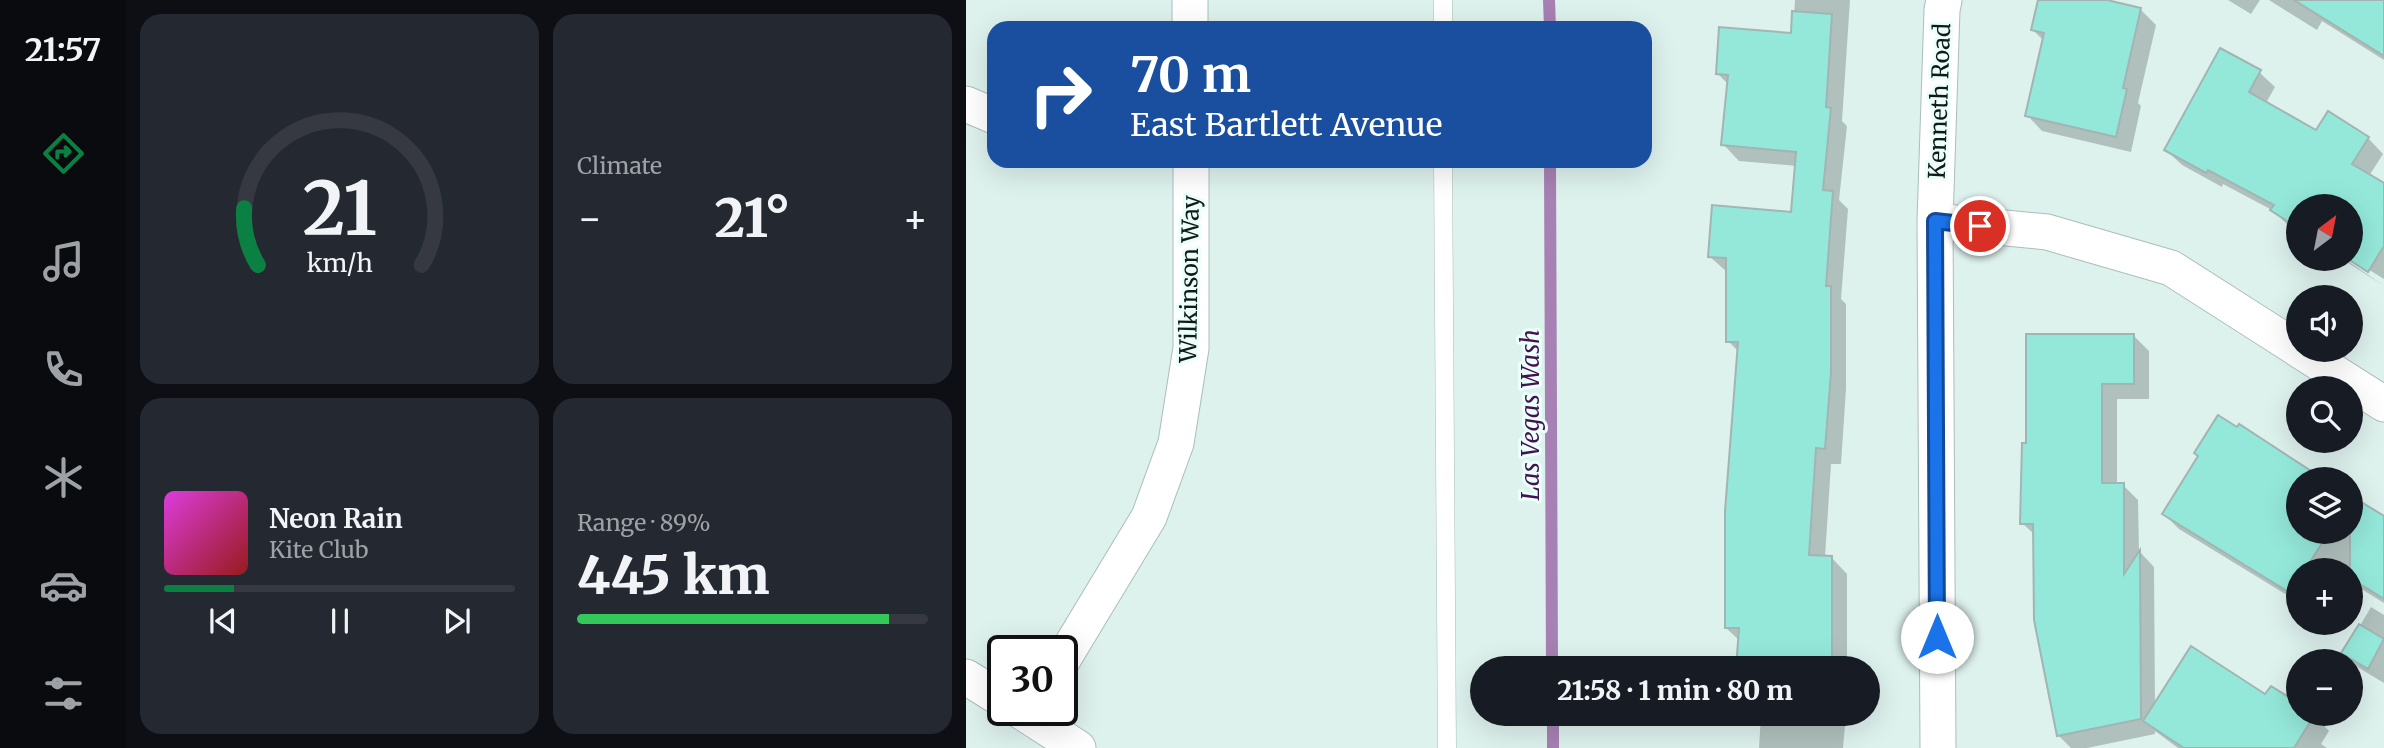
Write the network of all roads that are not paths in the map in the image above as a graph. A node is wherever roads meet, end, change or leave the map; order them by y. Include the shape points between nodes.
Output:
1 (1190, 0) edge
2 (1443, 0) edge
3 (1944, 0) edge
4 (1190, 21) edge
5 (1443, 21) edge
6 (966, 104) edge
7 (987, 113) edge
8 (1191, 168) edge
9 (1443, 168) edge
10 (1935, 221) junction
11 (2286, 342) edge
12 (2317, 362) edge
13 (2384, 404) edge
14 (1078, 635) edge
15 (966, 677) edge
16 (987, 690) edge
17 (1045, 726) edge
18 (1078, 748) edge
19 (1447, 748) edge
20 (1938, 748) edge

1 - 4 street
2 - 5 lane
3 - 10 street, Kenneth Road
6 - 7 street
8 - 14 street, Wilkinson Way via 1191,348 1176,443 1149,517
9 - 19 lane
10 - 11 street via 2047,232 2171,268
10 - 20 street, Kenneth Road
12 - 13 street
15 - 16 street
17 - 18 street

